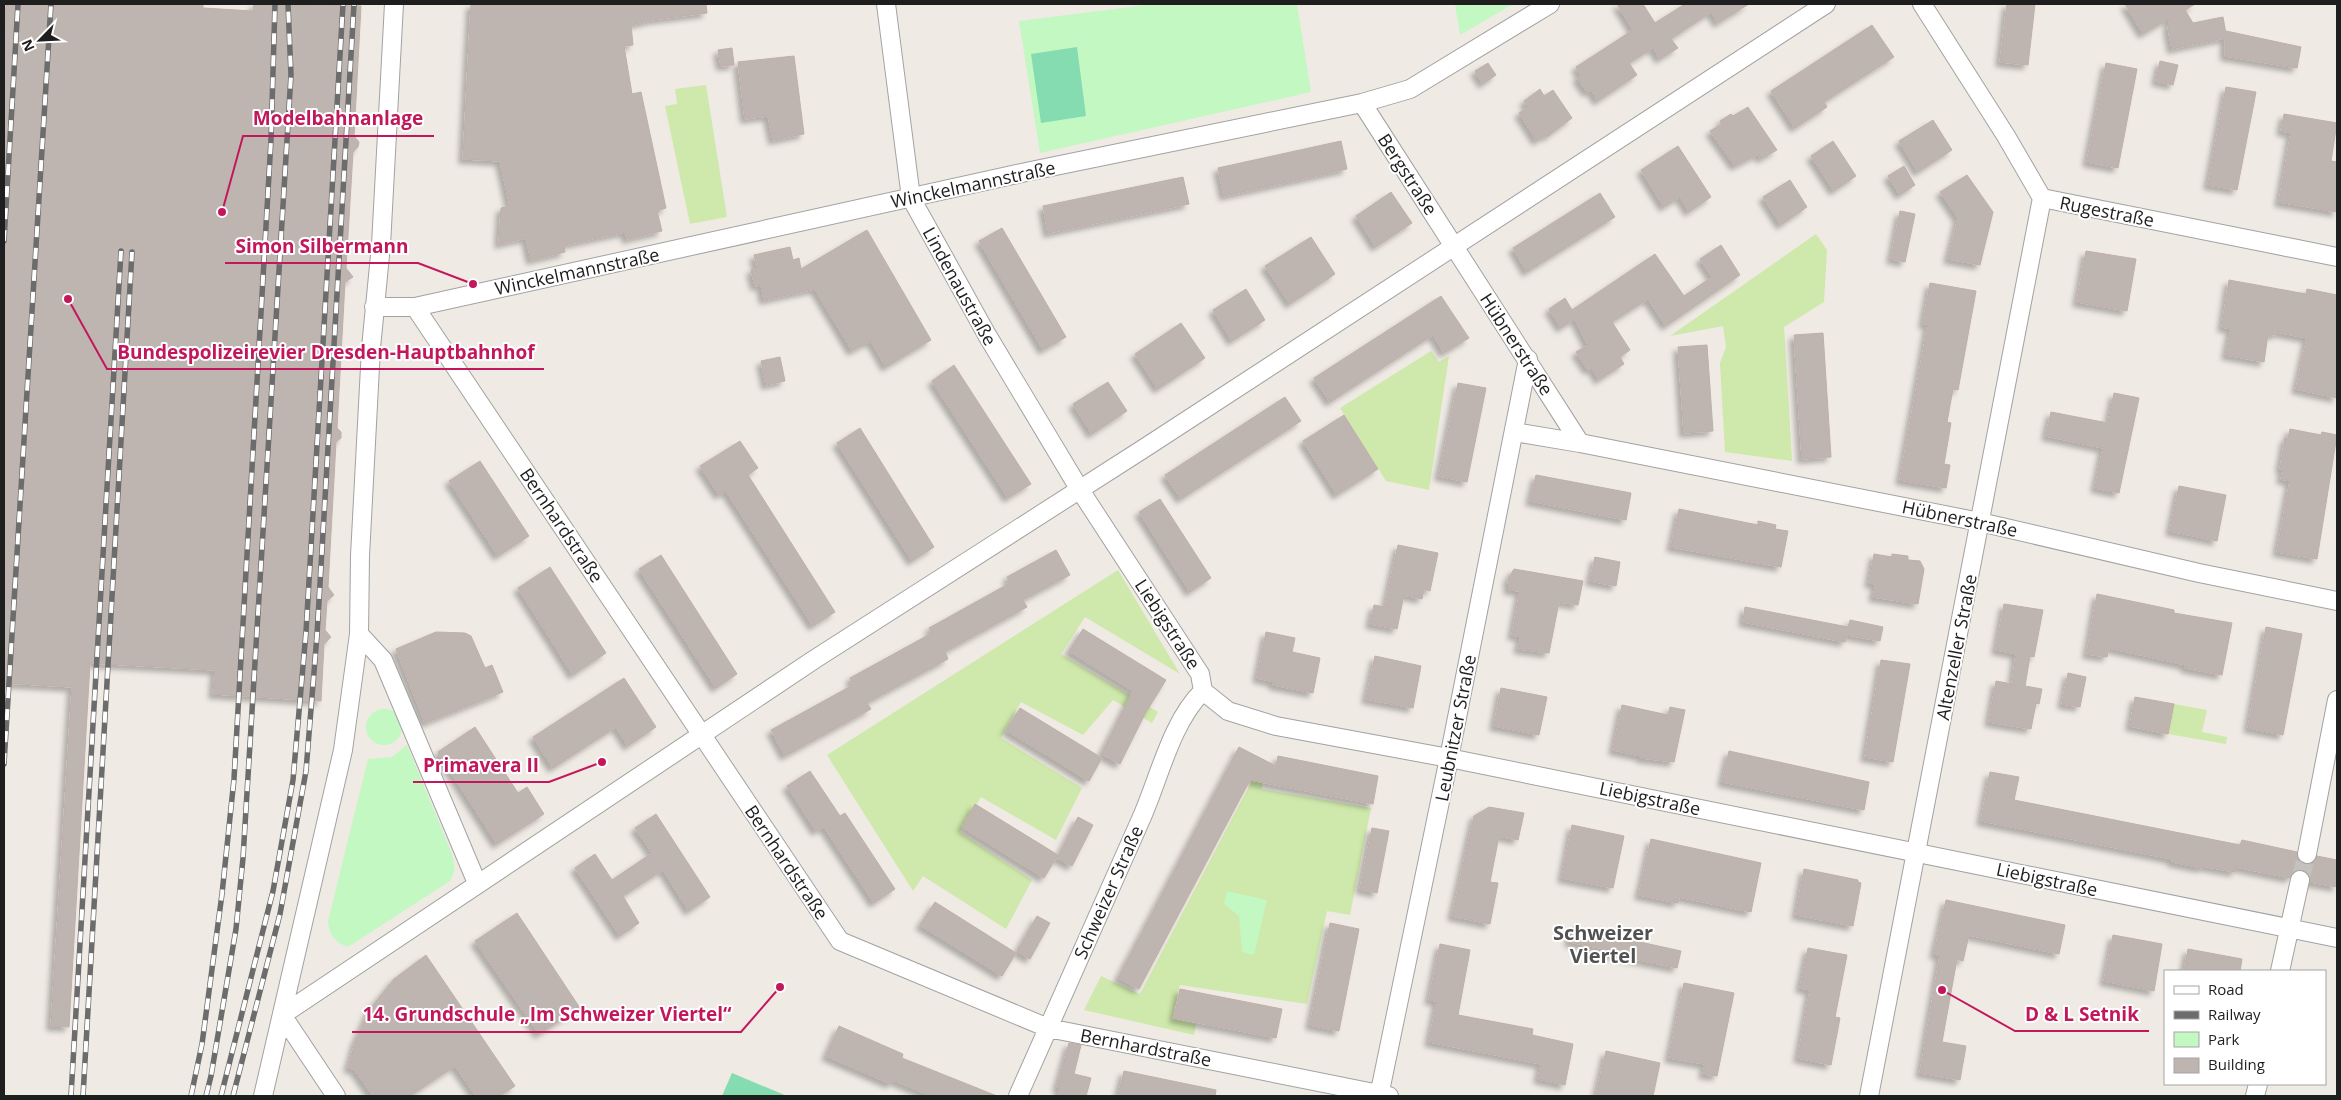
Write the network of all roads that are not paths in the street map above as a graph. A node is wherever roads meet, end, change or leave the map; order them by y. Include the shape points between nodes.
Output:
1 (394, 4) edge
2 (886, 4) edge
3 (1550, 4) edge
4 (1826, 4) edge
5 (1922, 4) edge
6 (1362, 103) junction
7 (911, 198) junction
8 (2042, 198) junction
9 (1453, 246) junction
10 (2337, 257) edge
11 (374, 307) junction
12 (415, 307) junction
13 (1528, 359) junction
14 (1514, 432) junction
15 (1580, 443) junction
16 (1080, 490) junction
17 (1980, 522) junction
18 (2337, 601) edge
19 (359, 634) junction
20 (1203, 691) junction
21 (2337, 700) edge
22 (701, 734) junction
23 (1449, 758) junction
24 (1916, 852) junction
25 (2307, 854) tunnel mouth
26 (2300, 880) tunnel mouth
27 (477, 883) junction
28 (2288, 928) junction
29 (2337, 938) edge
30 (2280, 970) edge
31 (282, 1015) junction
32 (1048, 1028) junction
33 (263, 1096) edge
34 (336, 1096) edge
35 (1018, 1096) edge
36 (1383, 1096) edge
37 (1869, 1096) edge

1 - 11 street via 381,245
2 - 7 street, Lindenaustraße
3 - 6 street, Winckelmannstraße via 1410,89
4 - 9 street
5 - 8 street, Rugestraße
6 - 7 street, Winckelmannstraße
6 - 9 street, Bergstraße
7 - 12 street, Winckelmannstraße
7 - 16 street, Lindenaustraße
8 - 10 street, Rugestraße
8 - 17 street, Altenzeller Straße
9 - 13 street, Hübnerstraße
9 - 16 street
11 - 12 street, Winckelmannstraße
11 - 19 street via 360,556
12 - 22 street, Bernhardstraße
13 - 14 street, Leubnitzer Straße
13 - 15 street, Hübnerstraße
14 - 15 street, Hübnerstraße
14 - 23 street, Leubnitzer Straße
15 - 17 street, Hübnerstraße
16 - 20 street, Liebigstraße via 1200,674
16 - 22 street
17 - 18 street, Hübnerstraße via 2198,573
17 - 24 street, Altenzeller Straße
19 - 27 street via 383,660
19 - 31 street via 343,750
20 - 23 street, Liebigstraße via 1228,711 1276,726
20 - 32 street, Schweizer Straße via 1180,722
21 - 25 street
22 - 27 street
22 - 32 street, Bernhardstraße via 840,941
23 - 24 street, Liebigstraße
23 - 36 street, Leubnitzer Straße
24 - 28 street, Liebigstraße
24 - 37 street, Altenzeller Straße
26 - 28 street
27 - 31 street
28 - 29 street, Liebigstraße
28 - 30 street
31 - 33 street
31 - 34 street
32 - 35 street, Schweizer Straße
32 - 36 street, Bernhardstraße

